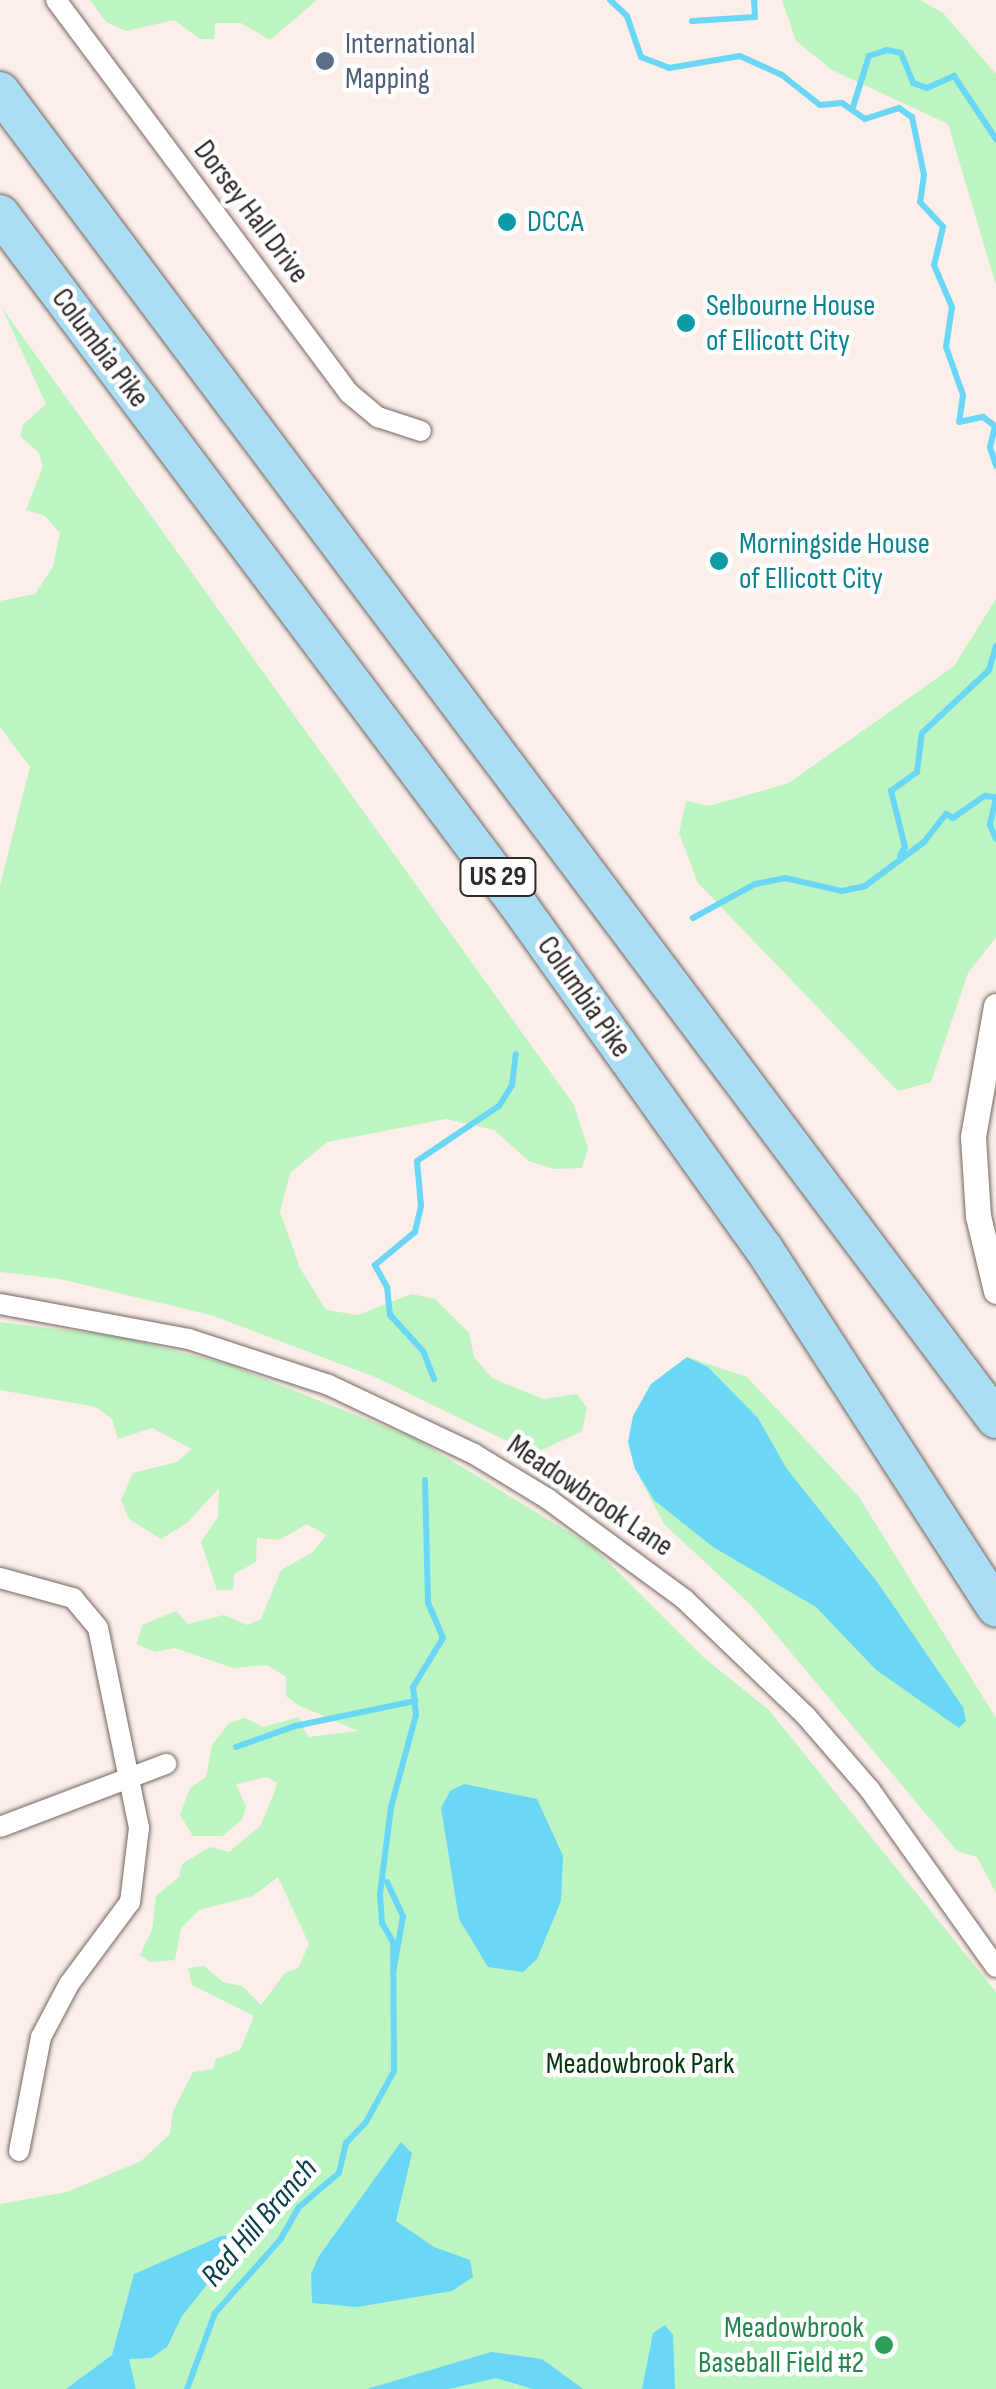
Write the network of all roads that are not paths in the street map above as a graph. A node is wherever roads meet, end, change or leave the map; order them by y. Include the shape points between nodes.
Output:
1 (56, 0) edge
2 (0, 90) edge
3 (0, 214) edge
4 (420, 431) dead end
5 (996, 1006) edge
6 (996, 1291) edge
7 (0, 1304) edge
8 (955, 1364) junction
9 (996, 1419) edge
10 (996, 1428) edge
11 (967, 1561) junction
12 (0, 1578) edge
13 (996, 1608) edge
14 (996, 1618) edge
15 (166, 1764) dead end
16 (129, 1773) junction
17 (0, 1827) edge
18 (996, 1967) edge
19 (19, 2150) dead end

1 - 4 street, Dorsey Hall Drive via 349,393 378,417
2 - 8 highway, US 29
3 - 11 highway, Columbia Pike / US 29 via 517,903 764,1249
5 - 6 street via 972,1137 978,1216
7 - 18 street, Meadowbrook Lane via 190,1338 329,1385 474,1454 562,1508 684,1598 806,1716 870,1790
8 - 9 highway, US 29
8 - 10 highway
11 - 13 highway, Columbia Pike / US 29
11 - 14 highway
12 - 16 street via 50,1589 87,1608 105,1655
15 - 16 street
16 - 17 street
16 - 19 street via 139,1828 136,1882 119,1920 70,1984 42,2037

